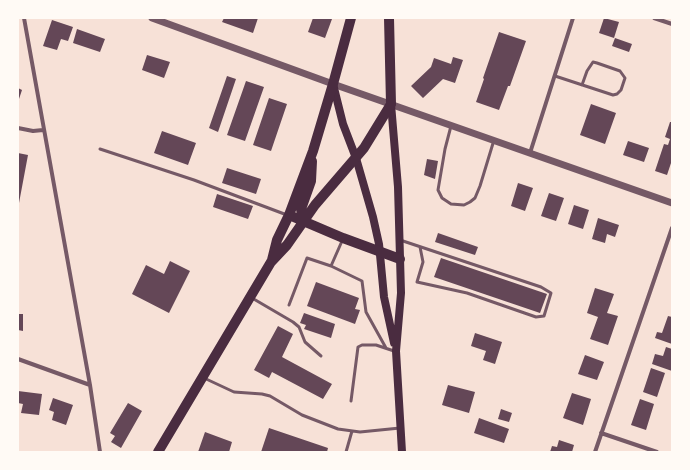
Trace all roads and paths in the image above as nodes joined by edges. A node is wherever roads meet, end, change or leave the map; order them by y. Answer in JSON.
{"nodes":[{"id":1,"x":24,"y":18,"type":"edge"},
{"id":2,"x":152,"y":18,"type":"edge"},
{"id":3,"x":350,"y":18,"type":"edge"},
{"id":4,"x":573,"y":18,"type":"edge"},
{"id":5,"x":654,"y":18,"type":"edge"},
{"id":6,"x":388,"y":19,"type":"edge"},
{"id":7,"x":672,"y":24,"type":"edge"},
{"id":8,"x":555,"y":76,"type":"junction"},
{"id":9,"x":333,"y":84,"type":"junction"},
{"id":10,"x":582,"y":85,"type":"junction"},
{"id":11,"x":391,"y":104,"type":"junction"},
{"id":12,"x":452,"y":126,"type":"junction"},
{"id":13,"x":18,"y":128,"type":"edge"},
{"id":14,"x":44,"y":130,"type":"junction"},
{"id":15,"x":494,"y":140,"type":"junction"},
{"id":16,"x":100,"y":149,"type":"dead end"},
{"id":17,"x":313,"y":151,"type":"junction"},
{"id":18,"x":530,"y":153,"type":"junction"},
{"id":19,"x":356,"y":158,"type":"junction"},
{"id":20,"x":672,"y":203,"type":"edge"},
{"id":21,"x":289,"y":215,"type":"junction"},
{"id":22,"x":303,"y":221,"type":"junction"},
{"id":23,"x":672,"y":228,"type":"edge"},
{"id":24,"x":343,"y":238,"type":"junction"},
{"id":25,"x":399,"y":239,"type":"junction"},
{"id":26,"x":420,"y":246,"type":"junction"},
{"id":27,"x":380,"y":252,"type":"junction"},
{"id":28,"x":400,"y":259,"type":"junction"},
{"id":29,"x":271,"y":262,"type":"junction"},
{"id":30,"x":331,"y":266,"type":"junction"},
{"id":31,"x":250,"y":298,"type":"junction"},
{"id":32,"x":289,"y":305,"type":"dead end"},
{"id":33,"x":386,"y":348,"type":"junction"},
{"id":34,"x":396,"y":351,"type":"junction"},
{"id":35,"x":321,"y":356,"type":"dead end"},
{"id":36,"x":18,"y":359,"type":"edge"},
{"id":37,"x":202,"y":378,"type":"junction"},
{"id":38,"x":90,"y":385,"type":"junction"},
{"id":39,"x":351,"y":401,"type":"dead end"},
{"id":40,"x":400,"y":428,"type":"junction"},
{"id":41,"x":352,"y":431,"type":"junction"},
{"id":42,"x":601,"y":433,"type":"junction"},
{"id":43,"x":100,"y":452,"type":"edge"},
{"id":44,"x":158,"y":452,"type":"edge"},
{"id":45,"x":346,"y":452,"type":"edge"},
{"id":46,"x":402,"y":452,"type":"edge"},
{"id":47,"x":595,"y":452,"type":"edge"},
{"id":48,"x":657,"y":452,"type":"edge"}],
"edges":[{"from":1,"to":14,"type":"street"},
{"from":2,"to":9,"type":"street"},
{"from":3,"to":9,"type":"main road"},
{"from":4,"to":8,"type":"street"},
{"from":5,"to":7,"type":"street"},
{"from":6,"to":11,"type":"main road"},
{"from":8,"to":10,"type":"lane"},
{"from":8,"to":18,"type":"street"},
{"from":9,"to":11,"type":"street"},
{"from":9,"to":17,"type":"main road"},
{"from":9,"to":19,"type":"main road"},
{"from":10,"to":10,"type":"lane"},
{"from":11,"to":12,"type":"street"},
{"from":11,"to":19,"type":"main road"},
{"from":11,"to":25,"type":"main road"},
{"from":12,"to":15,"type":"street"},
{"from":12,"to":15,"type":"lane"},
{"from":13,"to":14,"type":"street"},
{"from":14,"to":38,"type":"street"},
{"from":15,"to":18,"type":"street"},
{"from":16,"to":21,"type":"lane"},
{"from":17,"to":21,"type":"main road"},
{"from":17,"to":22,"type":"main road"},
{"from":18,"to":20,"type":"street"},
{"from":19,"to":22,"type":"main road"},
{"from":19,"to":27,"type":"main road"},
{"from":21,"to":22,"type":"main road"},
{"from":21,"to":29,"type":"main road"},
{"from":22,"to":24,"type":"main road"},
{"from":22,"to":29,"type":"main road"},
{"from":23,"to":42,"type":"street"},
{"from":24,"to":27,"type":"main road"},
{"from":24,"to":30,"type":"lane"},
{"from":25,"to":26,"type":"lane"},
{"from":25,"to":28,"type":"main road"},
{"from":26,"to":26,"type":"lane"},
{"from":27,"to":28,"type":"main road"},
{"from":27,"to":34,"type":"main road"},
{"from":28,"to":34,"type":"main road"},
{"from":29,"to":31,"type":"main road"},
{"from":30,"to":32,"type":"lane"},
{"from":30,"to":33,"type":"lane"},
{"from":31,"to":35,"type":"lane"},
{"from":31,"to":37,"type":"main road"},
{"from":33,"to":34,"type":"lane"},
{"from":33,"to":39,"type":"lane"},
{"from":34,"to":40,"type":"main road"},
{"from":36,"to":38,"type":"street"},
{"from":37,"to":41,"type":"lane"},
{"from":37,"to":44,"type":"main road"},
{"from":38,"to":43,"type":"street"},
{"from":40,"to":41,"type":"lane"},
{"from":40,"to":46,"type":"main road"},
{"from":41,"to":45,"type":"lane"},
{"from":42,"to":47,"type":"street"},
{"from":42,"to":48,"type":"street"}]}
